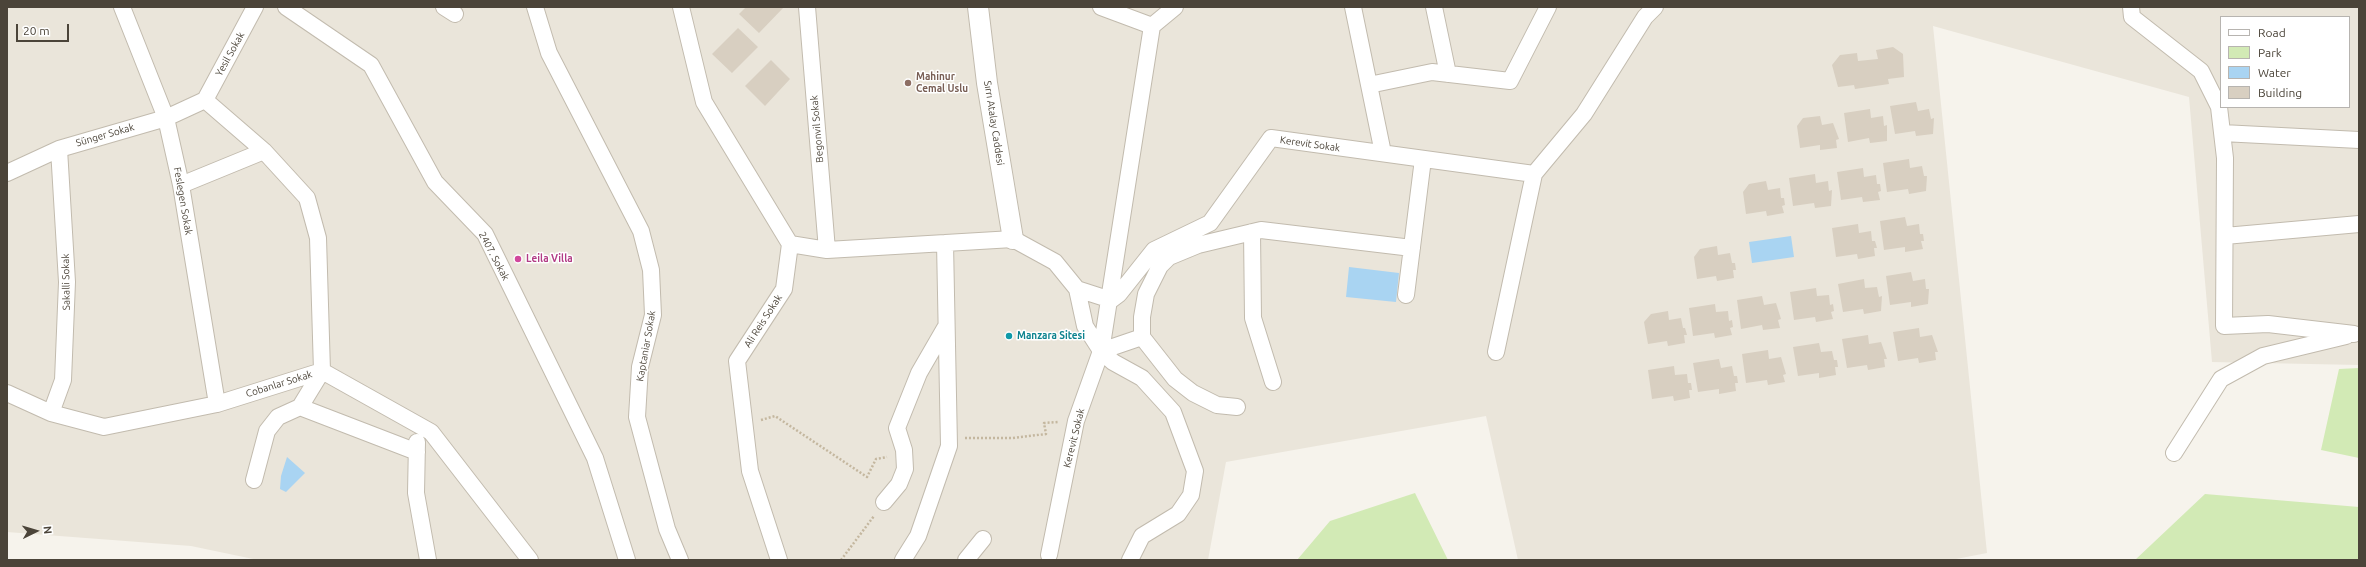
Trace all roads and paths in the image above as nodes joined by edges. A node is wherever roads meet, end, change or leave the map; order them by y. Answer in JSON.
{"nodes":[{"id":1,"x":122,"y":7,"type":"edge"},
{"id":2,"x":255,"y":7,"type":"edge"},
{"id":3,"x":286,"y":7,"type":"edge"},
{"id":4,"x":535,"y":7,"type":"edge"},
{"id":5,"x":681,"y":7,"type":"edge"},
{"id":6,"x":807,"y":7,"type":"edge"},
{"id":7,"x":978,"y":7,"type":"edge"},
{"id":8,"x":1101,"y":7,"type":"edge"},
{"id":9,"x":1175,"y":7,"type":"edge"},
{"id":10,"x":1353,"y":7,"type":"edge"},
{"id":11,"x":1434,"y":7,"type":"edge"},
{"id":12,"x":1548,"y":7,"type":"edge"},
{"id":13,"x":2131,"y":7,"type":"edge"},
{"id":14,"x":1650,"y":10,"type":"edge"},
{"id":15,"x":1152,"y":26,"type":"junction"},
{"id":16,"x":1448,"y":74,"type":"junction"},
{"id":17,"x":1369,"y":85,"type":"junction"},
{"id":18,"x":205,"y":100,"type":"junction"},
{"id":19,"x":166,"y":118,"type":"junction"},
{"id":20,"x":2222,"y":134,"type":"junction"},
{"id":21,"x":2359,"y":140,"type":"edge"},
{"id":22,"x":59,"y":149,"type":"junction"},
{"id":23,"x":264,"y":151,"type":"junction"},
{"id":24,"x":1383,"y":153,"type":"junction"},
{"id":25,"x":1423,"y":159,"type":"junction"},
{"id":26,"x":7,"y":173,"type":"edge"},
{"id":27,"x":1534,"y":174,"type":"junction"},
{"id":28,"x":181,"y":185,"type":"junction"},
{"id":29,"x":2359,"y":224,"type":"edge"},
{"id":30,"x":1252,"y":232,"type":"junction"},
{"id":31,"x":2225,"y":236,"type":"junction"},
{"id":32,"x":1013,"y":239,"type":"junction"},
{"id":33,"x":945,"y":243,"type":"junction"},
{"id":34,"x":790,"y":244,"type":"junction"},
{"id":35,"x":1412,"y":248,"type":"junction"},
{"id":36,"x":826,"y":250,"type":"junction"},
{"id":37,"x":1077,"y":289,"type":"junction"},
{"id":38,"x":1406,"y":295,"type":"dead end"},
{"id":39,"x":1111,"y":300,"type":"junction"},
{"id":40,"x":946,"y":326,"type":"junction"},
{"id":41,"x":2357,"y":333,"type":"edge"},
{"id":42,"x":1142,"y":337,"type":"junction"},
{"id":43,"x":1101,"y":351,"type":"junction"},
{"id":44,"x":1496,"y":352,"type":"dead end"},
{"id":45,"x":322,"y":371,"type":"junction"},
{"id":46,"x":1273,"y":382,"type":"dead end"},
{"id":47,"x":7,"y":393,"type":"edge"},
{"id":48,"x":217,"y":404,"type":"junction"},
{"id":49,"x":300,"y":407,"type":"junction"},
{"id":50,"x":1237,"y":407,"type":"dead end"},
{"id":51,"x":51,"y":414,"type":"junction"},
{"id":52,"x":775,"y":416,"type":"dead end"},
{"id":53,"x":1076,"y":421,"type":"junction"},
{"id":54,"x":417,"y":426,"type":"junction"},
{"id":55,"x":949,"y":438,"type":"junction"},
{"id":56,"x":417,"y":452,"type":"junction"},
{"id":57,"x":2174,"y":453,"type":"dead end"},
{"id":58,"x":876,"y":458,"type":"dead end"},
{"id":59,"x":254,"y":480,"type":"dead end"},
{"id":60,"x":884,"y":502,"type":"joint"},
{"id":61,"x":984,"y":539,"type":"dead end"},
{"id":62,"x":1048,"y":554,"type":"dead end"},
{"id":63,"x":428,"y":560,"type":"edge"},
{"id":64,"x":530,"y":560,"type":"edge"},
{"id":65,"x":627,"y":560,"type":"edge"},
{"id":66,"x":680,"y":560,"type":"edge"},
{"id":67,"x":779,"y":560,"type":"edge"},
{"id":68,"x":841,"y":560,"type":"edge"},
{"id":69,"x":903,"y":560,"type":"edge"},
{"id":70,"x":966,"y":560,"type":"edge"},
{"id":71,"x":1130,"y":560,"type":"edge"}],
"edges":[{"from":1,"to":19,"type":"street","name":"Feslegen Sokak"},
{"from":2,"to":18,"type":"street","name":"Yesil Sokak"},
{"from":3,"to":65,"type":"street","name":"2407. Sokak"},
{"from":4,"to":66,"type":"street","name":"Kaptaniar Sokak"},
{"from":5,"to":34,"type":"street"},
{"from":6,"to":36,"type":"street","name":"Begonvil Sokak"},
{"from":7,"to":32,"type":"street","name":"Sırrı Atalay Caddesi"},
{"from":8,"to":15,"type":"street"},
{"from":9,"to":15,"type":"street"},
{"from":10,"to":17,"type":"street"},
{"from":11,"to":16,"type":"street"},
{"from":12,"to":16,"type":"street"},
{"from":13,"to":20,"type":"street"},
{"from":14,"to":27,"type":"street"},
{"from":15,"to":39,"type":"street","name":"Kerevit Sokak"},
{"from":16,"to":17,"type":"street"},
{"from":17,"to":24,"type":"street"},
{"from":18,"to":19,"type":"street","name":"Sünger Sokak"},
{"from":18,"to":23,"type":"street"},
{"from":19,"to":22,"type":"street","name":"Sünger Sokak"},
{"from":19,"to":28,"type":"street","name":"Feslegen Sokak"},
{"from":20,"to":21,"type":"street"},
{"from":20,"to":31,"type":"street"},
{"from":22,"to":26,"type":"street","name":"Sünger Sokak"},
{"from":22,"to":51,"type":"street","name":"Sakalli Sokak"},
{"from":23,"to":28,"type":"street"},
{"from":23,"to":45,"type":"street"},
{"from":24,"to":25,"type":"street","name":"Kerevit Sokak"},
{"from":24,"to":39,"type":"street","name":"Kerevit Sokak"},
{"from":25,"to":27,"type":"street","name":"Kerevit Sokak"},
{"from":25,"to":35,"type":"street"},
{"from":27,"to":44,"type":"street"},
{"from":28,"to":48,"type":"street","name":"Feslegen Sokak"},
{"from":29,"to":31,"type":"street"},
{"from":30,"to":35,"type":"street"},
{"from":30,"to":42,"type":"street"},
{"from":30,"to":46,"type":"street"},
{"from":31,"to":41,"type":"street"},
{"from":32,"to":33,"type":"street"},
{"from":32,"to":37,"type":"street"},
{"from":33,"to":36,"type":"street"},
{"from":33,"to":40,"type":"street"},
{"from":34,"to":36,"type":"street"},
{"from":34,"to":67,"type":"street","name":"Ali Reis Sokak"},
{"from":35,"to":38,"type":"street"},
{"from":37,"to":39,"type":"street"},
{"from":37,"to":43,"type":"street"},
{"from":39,"to":43,"type":"street","name":"Kerevit Sokak"},
{"from":40,"to":55,"type":"street"},
{"from":40,"to":60,"type":"street"},
{"from":41,"to":57,"type":"street"},
{"from":42,"to":43,"type":"street"},
{"from":42,"to":50,"type":"street"},
{"from":43,"to":53,"type":"street","name":"Kerevit Sokak"},
{"from":43,"to":71,"type":"street"},
{"from":45,"to":48,"type":"street","name":"Cobanlar Sokak"},
{"from":45,"to":49,"type":"street"},
{"from":45,"to":54,"type":"street","name":"Cobanlar Sokak"},
{"from":47,"to":51,"type":"street","name":"Cobanlar Sokak"},
{"from":48,"to":51,"type":"street","name":"Cobanlar Sokak"},
{"from":49,"to":56,"type":"street"},
{"from":49,"to":59,"type":"street"},
{"from":52,"to":58,"type":"path"},
{"from":53,"to":55,"type":"path"},
{"from":53,"to":62,"type":"street","name":"Kerevit Sokak"},
{"from":54,"to":56,"type":"street"},
{"from":54,"to":64,"type":"street","name":"Cobanlar Sokak"},
{"from":55,"to":69,"type":"street"},
{"from":56,"to":63,"type":"street"},
{"from":60,"to":68,"type":"path"},
{"from":61,"to":70,"type":"street"}]}
